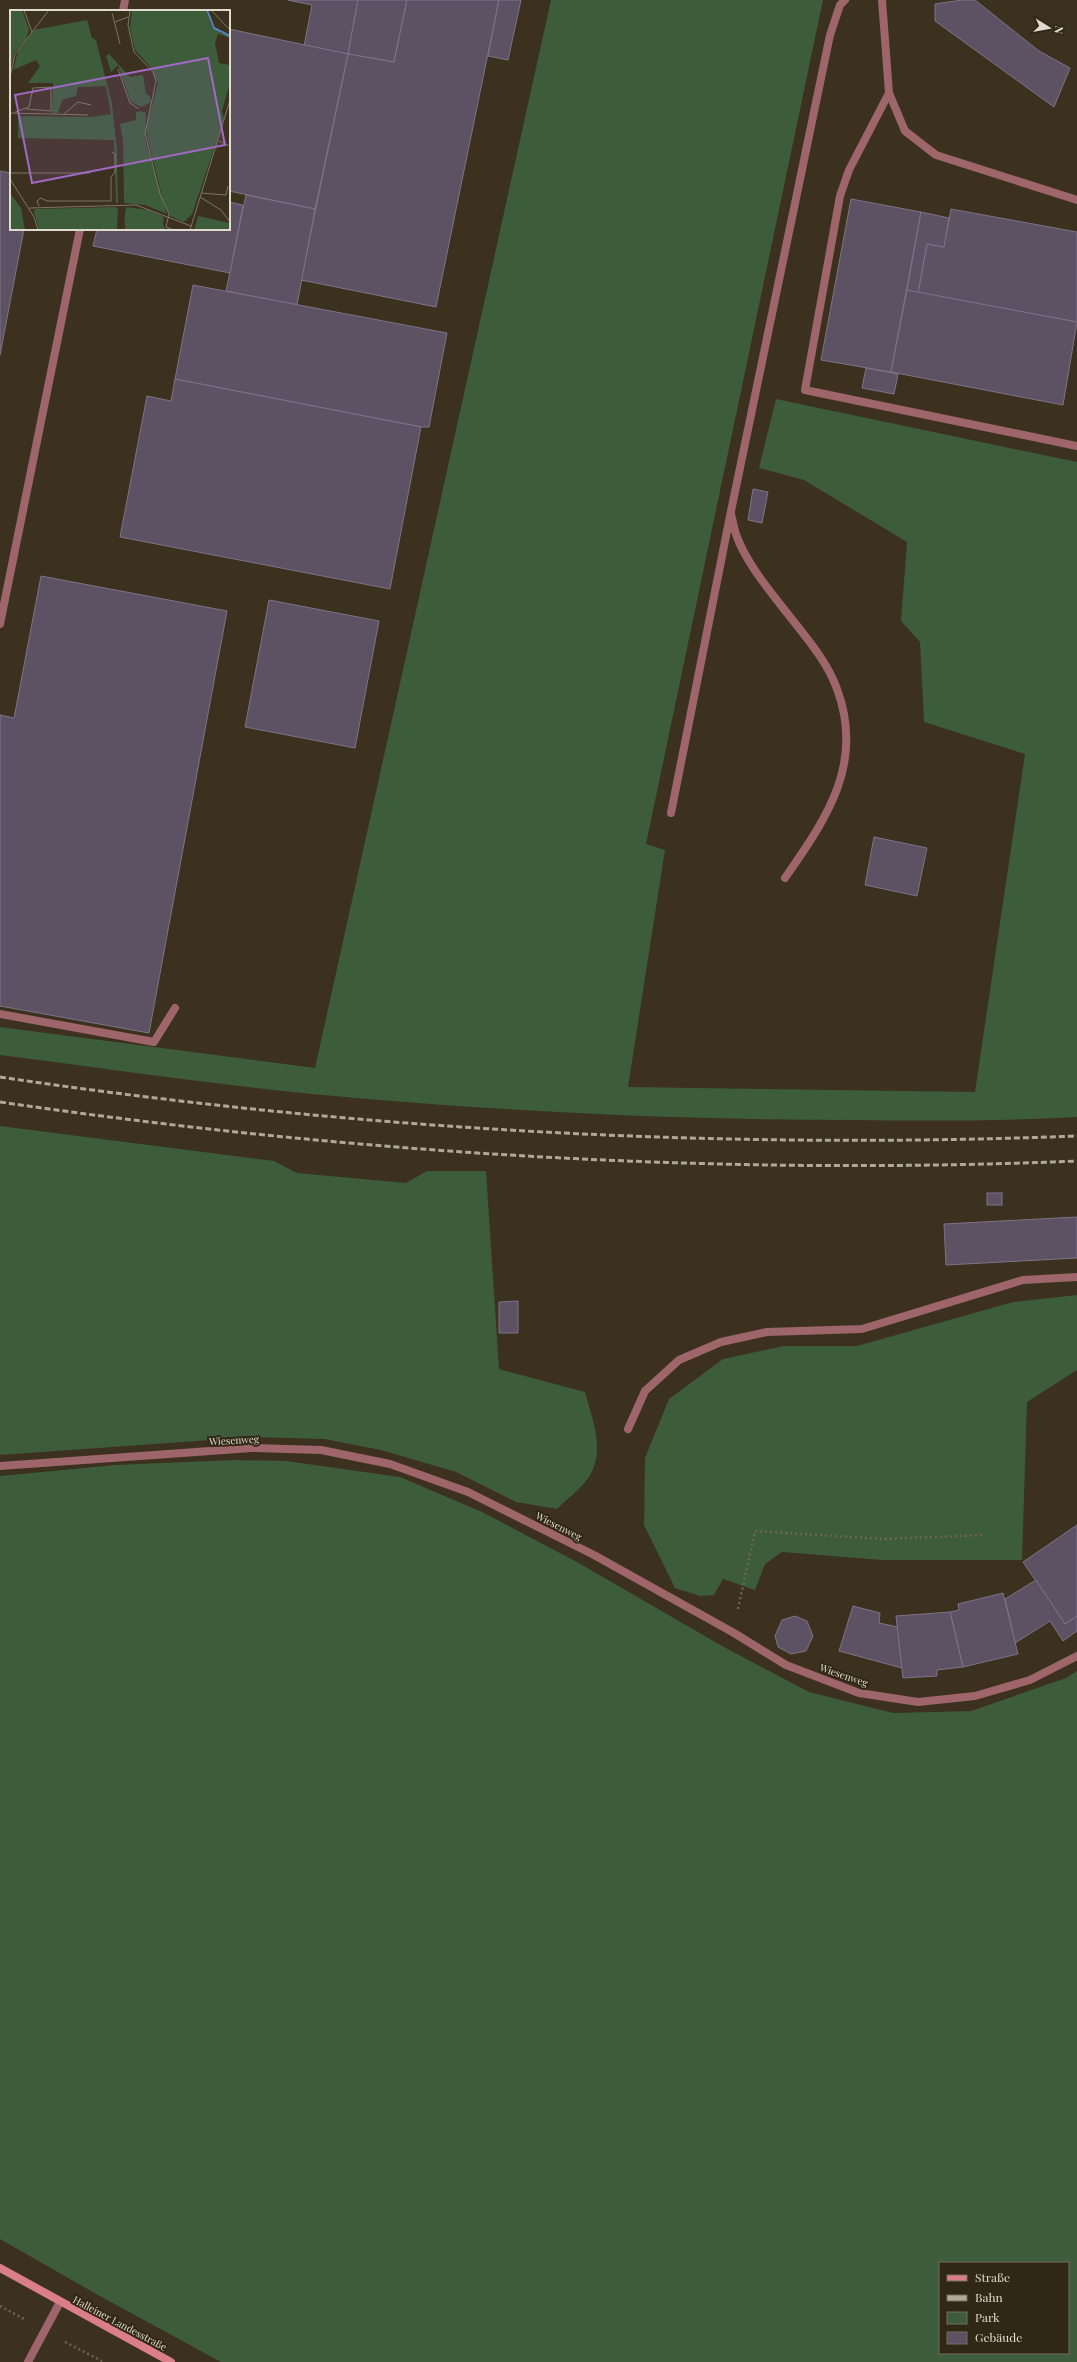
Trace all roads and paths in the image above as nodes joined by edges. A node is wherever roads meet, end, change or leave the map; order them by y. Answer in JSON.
{"nodes":[{"id":1,"x":125,"y":0,"type":"edge"},
{"id":2,"x":845,"y":0,"type":"edge"},
{"id":3,"x":882,"y":0,"type":"edge"},
{"id":4,"x":123,"y":10,"type":"edge"},
{"id":5,"x":889,"y":94,"type":"junction"},
{"id":6,"x":1077,"y":200,"type":"edge"},
{"id":7,"x":80,"y":230,"type":"edge"},
{"id":8,"x":1077,"y":446,"type":"edge"},
{"id":9,"x":731,"y":511,"type":"junction"},
{"id":10,"x":0,"y":624,"type":"edge"},
{"id":11,"x":671,"y":813,"type":"dead end"},
{"id":12,"x":785,"y":878,"type":"dead end"},
{"id":13,"x":175,"y":1008,"type":"dead end"},
{"id":14,"x":0,"y":1014,"type":"edge"},
{"id":15,"x":1077,"y":1277,"type":"edge"},
{"id":16,"x":628,"y":1429,"type":"dead end"},
{"id":17,"x":0,"y":1466,"type":"edge"},
{"id":18,"x":984,"y":1535,"type":"dead end"},
{"id":19,"x":734,"y":1633,"type":"junction"},
{"id":20,"x":1077,"y":1656,"type":"edge"},
{"id":21,"x":0,"y":2268,"type":"edge"},
{"id":22,"x":60,"y":2302,"type":"junction"},
{"id":23,"x":28,"y":2362,"type":"edge"},
{"id":24,"x":171,"y":2362,"type":"edge"}],
"edges":[{"from":1,"to":4,"type":"street"},
{"from":2,"to":9,"type":"street"},
{"from":3,"to":5,"type":"street"},
{"from":5,"to":6,"type":"street"},
{"from":5,"to":8,"type":"street"},
{"from":7,"to":10,"type":"street"},
{"from":9,"to":11,"type":"street"},
{"from":9,"to":12,"type":"street"},
{"from":13,"to":14,"type":"street"},
{"from":15,"to":16,"type":"street"},
{"from":17,"to":19,"type":"street","name":"Wiesenweg"},
{"from":18,"to":19,"type":"path"},
{"from":19,"to":20,"type":"street","name":"Wiesenweg"},
{"from":21,"to":22,"type":"main road","name":"Halleiner Landesstraße"},
{"from":22,"to":23,"type":"street","name":"Halleiner Landesstraße"},
{"from":22,"to":24,"type":"main road","name":"Halleiner Landesstraße"}]}
